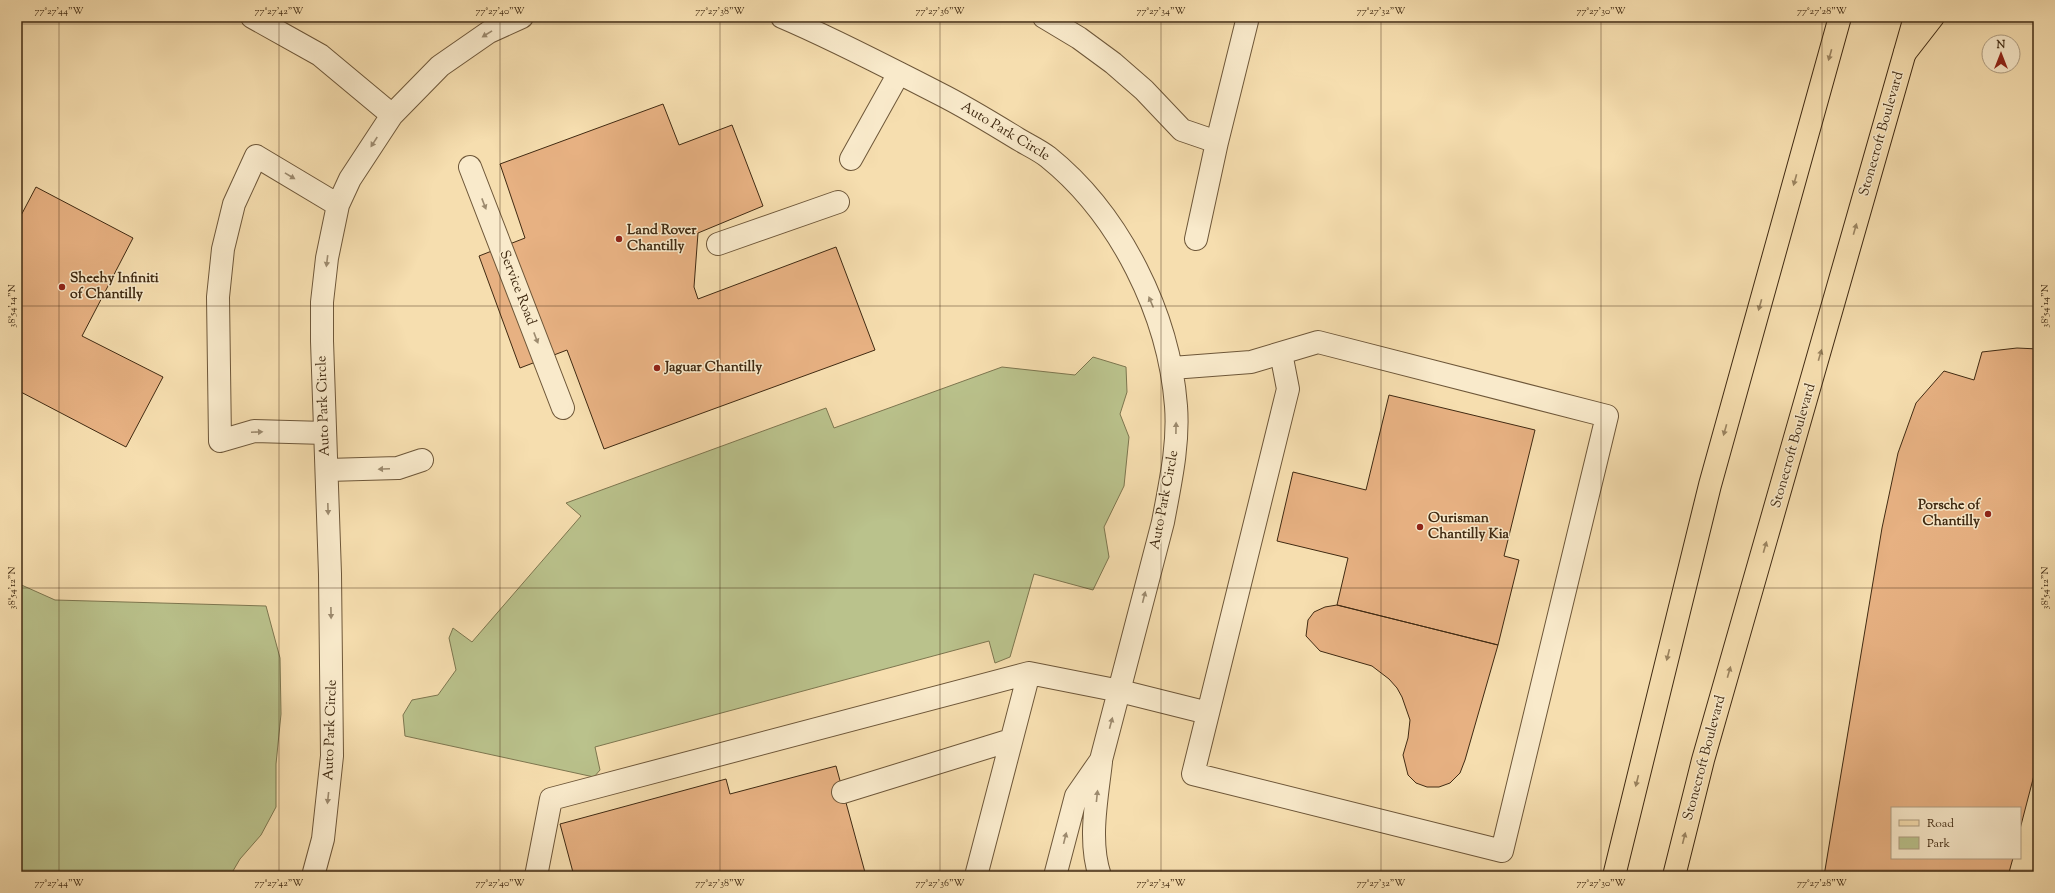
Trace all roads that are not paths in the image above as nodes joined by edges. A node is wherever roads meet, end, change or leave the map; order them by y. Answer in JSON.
{"nodes":[{"id":1,"x":252,"y":17,"type":"edge"},
{"id":2,"x":522,"y":17,"type":"edge"},
{"id":3,"x":782,"y":17,"type":"edge"},
{"id":4,"x":1044,"y":17,"type":"edge"},
{"id":5,"x":1248,"y":17,"type":"edge"},
{"id":6,"x":1840,"y":17,"type":"edge"},
{"id":7,"x":1916,"y":17,"type":"edge"},
{"id":8,"x":1933,"y":17,"type":"edge"},
{"id":9,"x":1905,"y":53,"type":"junction"},
{"id":10,"x":899,"y":74,"type":"junction"},
{"id":11,"x":392,"y":115,"type":"junction"},
{"id":12,"x":1217,"y":142,"type":"junction"},
{"id":13,"x":851,"y":159,"type":"dead end"},
{"id":14,"x":470,"y":167,"type":"dead end"},
{"id":15,"x":838,"y":202,"type":"dead end"},
{"id":16,"x":338,"y":206,"type":"junction"},
{"id":17,"x":1196,"y":240,"type":"dead end"},
{"id":18,"x":718,"y":244,"type":"dead end"},
{"id":19,"x":1281,"y":353,"type":"junction"},
{"id":20,"x":1172,"y":368,"type":"junction"},
{"id":21,"x":564,"y":408,"type":"dead end"},
{"id":22,"x":325,"y":433,"type":"junction"},
{"id":23,"x":422,"y":460,"type":"dead end"},
{"id":24,"x":327,"y":470,"type":"junction"},
{"id":25,"x":1029,"y":673,"type":"junction"},
{"id":26,"x":1120,"y":691,"type":"junction"},
{"id":27,"x":1208,"y":713,"type":"junction"},
{"id":28,"x":1011,"y":740,"type":"junction"},
{"id":29,"x":1101,"y":760,"type":"junction"},
{"id":30,"x":843,"y":792,"type":"dead end"},
{"id":31,"x":313,"y":876,"type":"edge"},
{"id":32,"x":536,"y":876,"type":"edge"},
{"id":33,"x":976,"y":876,"type":"edge"},
{"id":34,"x":1055,"y":876,"type":"edge"},
{"id":35,"x":1100,"y":876,"type":"edge"},
{"id":36,"x":1614,"y":876,"type":"edge"},
{"id":37,"x":1674,"y":876,"type":"edge"}],
"edges":[{"from":1,"to":11,"type":"street"},
{"from":2,"to":11,"type":"street","name":"Auto Park Circle","one_way":true},
{"from":3,"to":10,"type":"street","name":"Auto Park Circle"},
{"from":4,"to":12,"type":"street"},
{"from":5,"to":12,"type":"street"},
{"from":6,"to":36,"type":"main road","one_way":true},
{"from":7,"to":9,"type":"main road","name":"Stonecroft Boulevard"},
{"from":8,"to":9,"type":"main road"},
{"from":37,"to":9,"type":"main road","name":"Stonecroft Boulevard","one_way":true},
{"from":10,"to":13,"type":"street"},
{"from":20,"to":10,"type":"street","name":"Auto Park Circle","one_way":true},
{"from":11,"to":16,"type":"street","name":"Auto Park Circle","one_way":true},
{"from":12,"to":17,"type":"street"},
{"from":14,"to":21,"type":"street","name":"Service Road","one_way":true},
{"from":15,"to":18,"type":"street"},
{"from":16,"to":22,"type":"street","name":"Auto Park Circle","one_way":true},
{"from":16,"to":22,"type":"street"},
{"from":19,"to":20,"type":"street"},
{"from":19,"to":27,"type":"street"},
{"from":19,"to":27,"type":"street"},
{"from":26,"to":20,"type":"street","name":"Auto Park Circle","one_way":true},
{"from":22,"to":24,"type":"street","name":"Auto Park Circle"},
{"from":23,"to":24,"type":"street","one_way":true},
{"from":24,"to":31,"type":"street","name":"Auto Park Circle","one_way":true},
{"from":25,"to":26,"type":"street"},
{"from":25,"to":28,"type":"street"},
{"from":25,"to":32,"type":"street"},
{"from":26,"to":27,"type":"street"},
{"from":29,"to":26,"type":"street","name":"Auto Park Circle","one_way":true},
{"from":28,"to":30,"type":"street"},
{"from":28,"to":33,"type":"street"},
{"from":34,"to":29,"type":"street","name":"Auto Park Circle","one_way":true},
{"from":35,"to":29,"type":"street","one_way":true}]}
